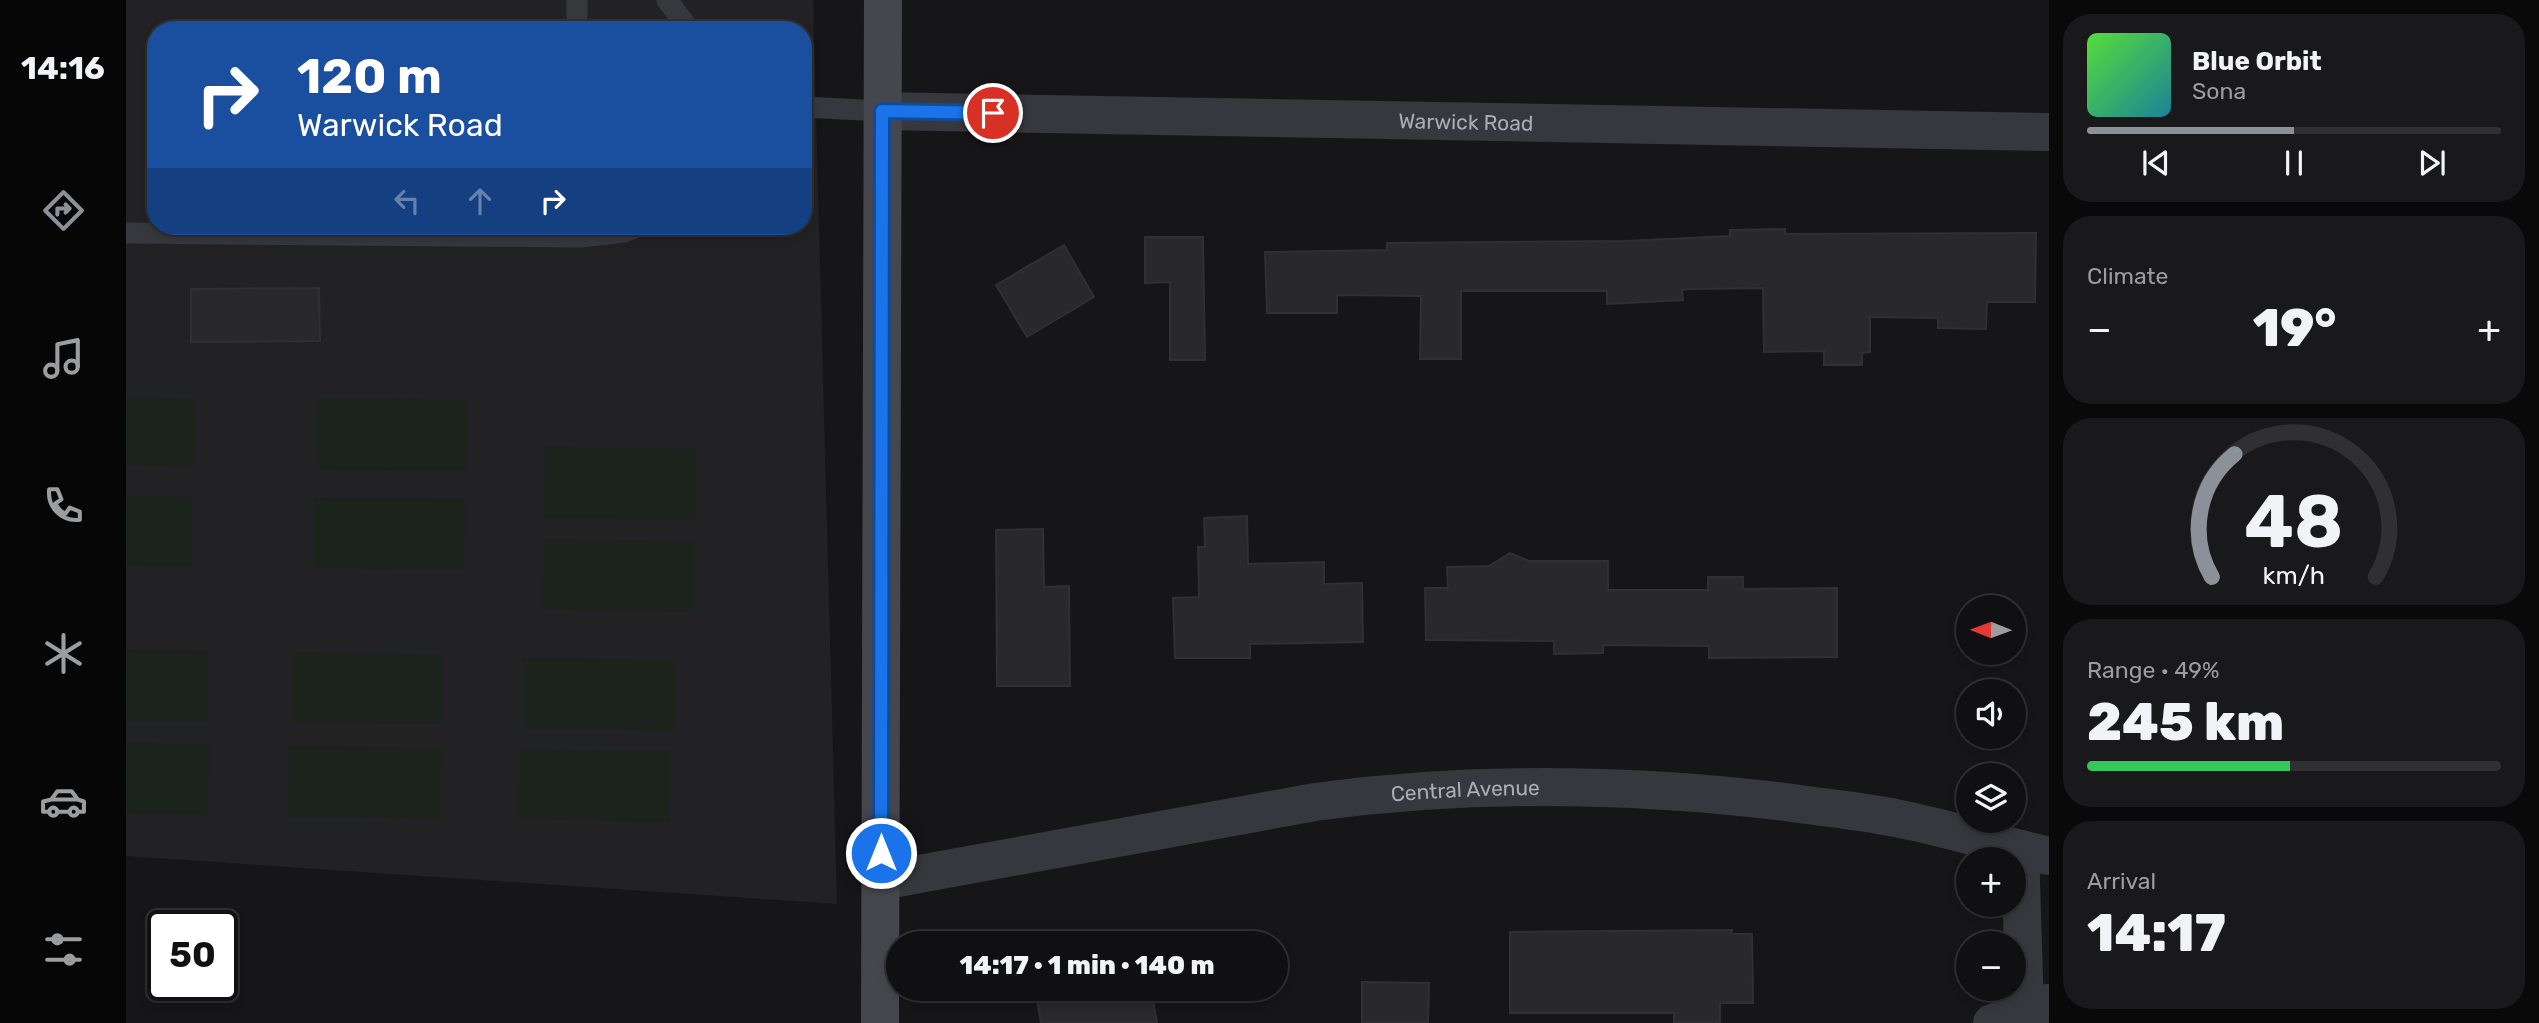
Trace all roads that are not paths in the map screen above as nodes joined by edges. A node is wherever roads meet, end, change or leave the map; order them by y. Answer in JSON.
{"nodes":[{"id":1,"x":578,"y":0,"type":"edge"},
{"id":2,"x":667,"y":0,"type":"edge"},
{"id":3,"x":883,"y":0,"type":"edge"},
{"id":4,"x":577,"y":21,"type":"edge"},
{"id":5,"x":683,"y":21,"type":"edge"},
{"id":6,"x":812,"y":107,"type":"edge"},
{"id":7,"x":882,"y":111,"type":"junction"},
{"id":8,"x":2049,"y":132,"type":"edge"},
{"id":9,"x":126,"y":233,"type":"edge"},
{"id":10,"x":147,"y":233,"type":"edge"},
{"id":11,"x":2034,"y":853,"type":"edge"},
{"id":12,"x":881,"y":881,"type":"junction"},
{"id":13,"x":2022,"y":1012,"type":"edge"},
{"id":14,"x":880,"y":1023,"type":"edge"}],
"edges":[{"from":1,"to":4,"type":"lane"},
{"from":2,"to":5,"type":"lane"},
{"from":3,"to":7,"type":"main road"},
{"from":6,"to":7,"type":"lane"},
{"from":7,"to":8,"type":"street","name":"Warwick Road"},
{"from":7,"to":12,"type":"main road"},
{"from":9,"to":10,"type":"lane"},
{"from":11,"to":12,"type":"street","name":"Central Avenue"},
{"from":11,"to":13,"type":"street"},
{"from":12,"to":14,"type":"main road"}]}
